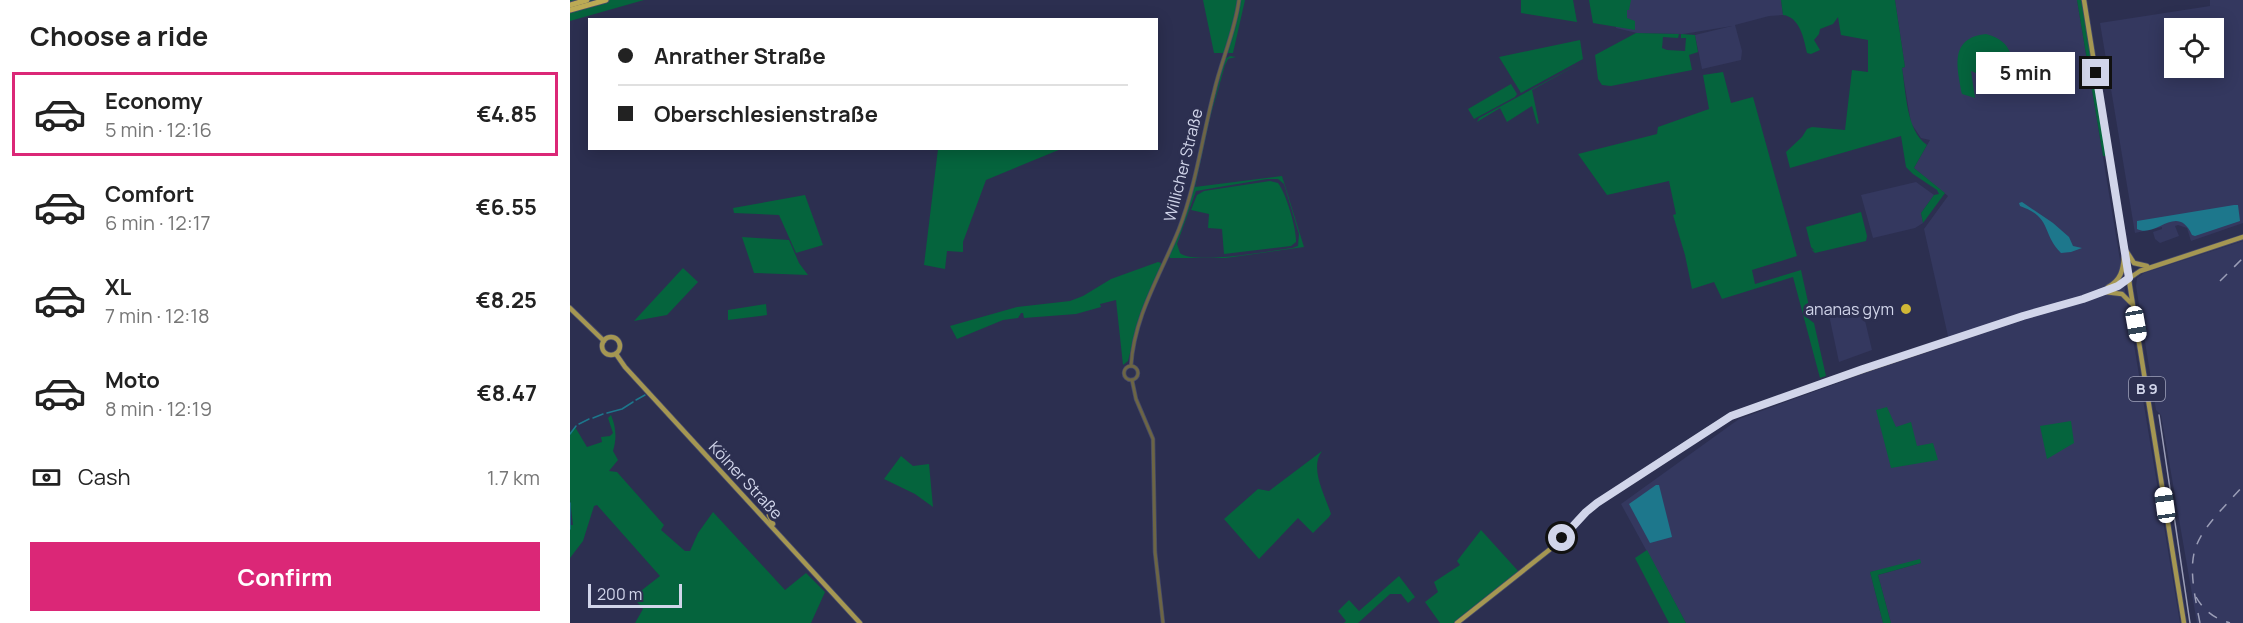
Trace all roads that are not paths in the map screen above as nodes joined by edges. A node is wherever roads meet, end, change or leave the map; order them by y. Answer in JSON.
{"nodes":[{"id":1,"x":587,"y":0,"type":"edge"},
{"id":2,"x":606,"y":0,"type":"edge"},
{"id":3,"x":1239,"y":0,"type":"edge"},
{"id":4,"x":2084,"y":0,"type":"edge"},
{"id":5,"x":570,"y":5,"type":"edge"},
{"id":6,"x":570,"y":10,"type":"edge"},
{"id":7,"x":2243,"y":237,"type":"edge"},
{"id":8,"x":2125,"y":248,"type":"junction"},
{"id":9,"x":2153,"y":266,"type":"junction"},
{"id":10,"x":2129,"y":278,"type":"junction"},
{"id":11,"x":2102,"y":292,"type":"junction"},
{"id":12,"x":2133,"y":306,"type":"junction"},
{"id":13,"x":570,"y":308,"type":"edge"},
{"id":14,"x":604,"y":340,"type":"junction"},
{"id":15,"x":616,"y":354,"type":"junction"},
{"id":16,"x":1131,"y":366,"type":"junction"},
{"id":17,"x":1132,"y":380,"type":"junction"},
{"id":18,"x":768,"y":502,"type":"dead end"},
{"id":19,"x":775,"y":529,"type":"junction"},
{"id":20,"x":860,"y":623,"type":"edge"},
{"id":21,"x":1163,"y":623,"type":"edge"},
{"id":22,"x":1457,"y":623,"type":"edge"},
{"id":23,"x":2184,"y":623,"type":"edge"}],
"edges":[{"from":1,"to":5,"type":"highway"},
{"from":2,"to":6,"type":"highway"},
{"from":3,"to":16,"type":"street","name":"Willicher Straße"},
{"from":4,"to":8,"type":"main road","number":"B 9"},
{"from":7,"to":9,"type":"main road"},
{"from":8,"to":9,"type":"main road"},
{"from":8,"to":10,"type":"main road","number":"B 9"},
{"from":8,"to":11,"type":"main road","number":"B 9"},
{"from":9,"to":10,"type":"main road"},
{"from":10,"to":11,"type":"main road"},
{"from":10,"to":12,"type":"main road","number":"B 9"},
{"from":11,"to":12,"type":"main road"},
{"from":11,"to":22,"type":"main road"},
{"from":12,"to":23,"type":"main road","number":"B 9"},
{"from":13,"to":14,"type":"main road"},
{"from":14,"to":15,"type":"main road"},
{"from":14,"to":15,"type":"main road"},
{"from":15,"to":19,"type":"main road","name":"Kölner Straße"},
{"from":16,"to":17,"type":"street"},
{"from":16,"to":17,"type":"street"},
{"from":17,"to":21,"type":"street"},
{"from":18,"to":19,"type":"main road"},
{"from":19,"to":20,"type":"main road","name":"Kölner Straße"}]}
